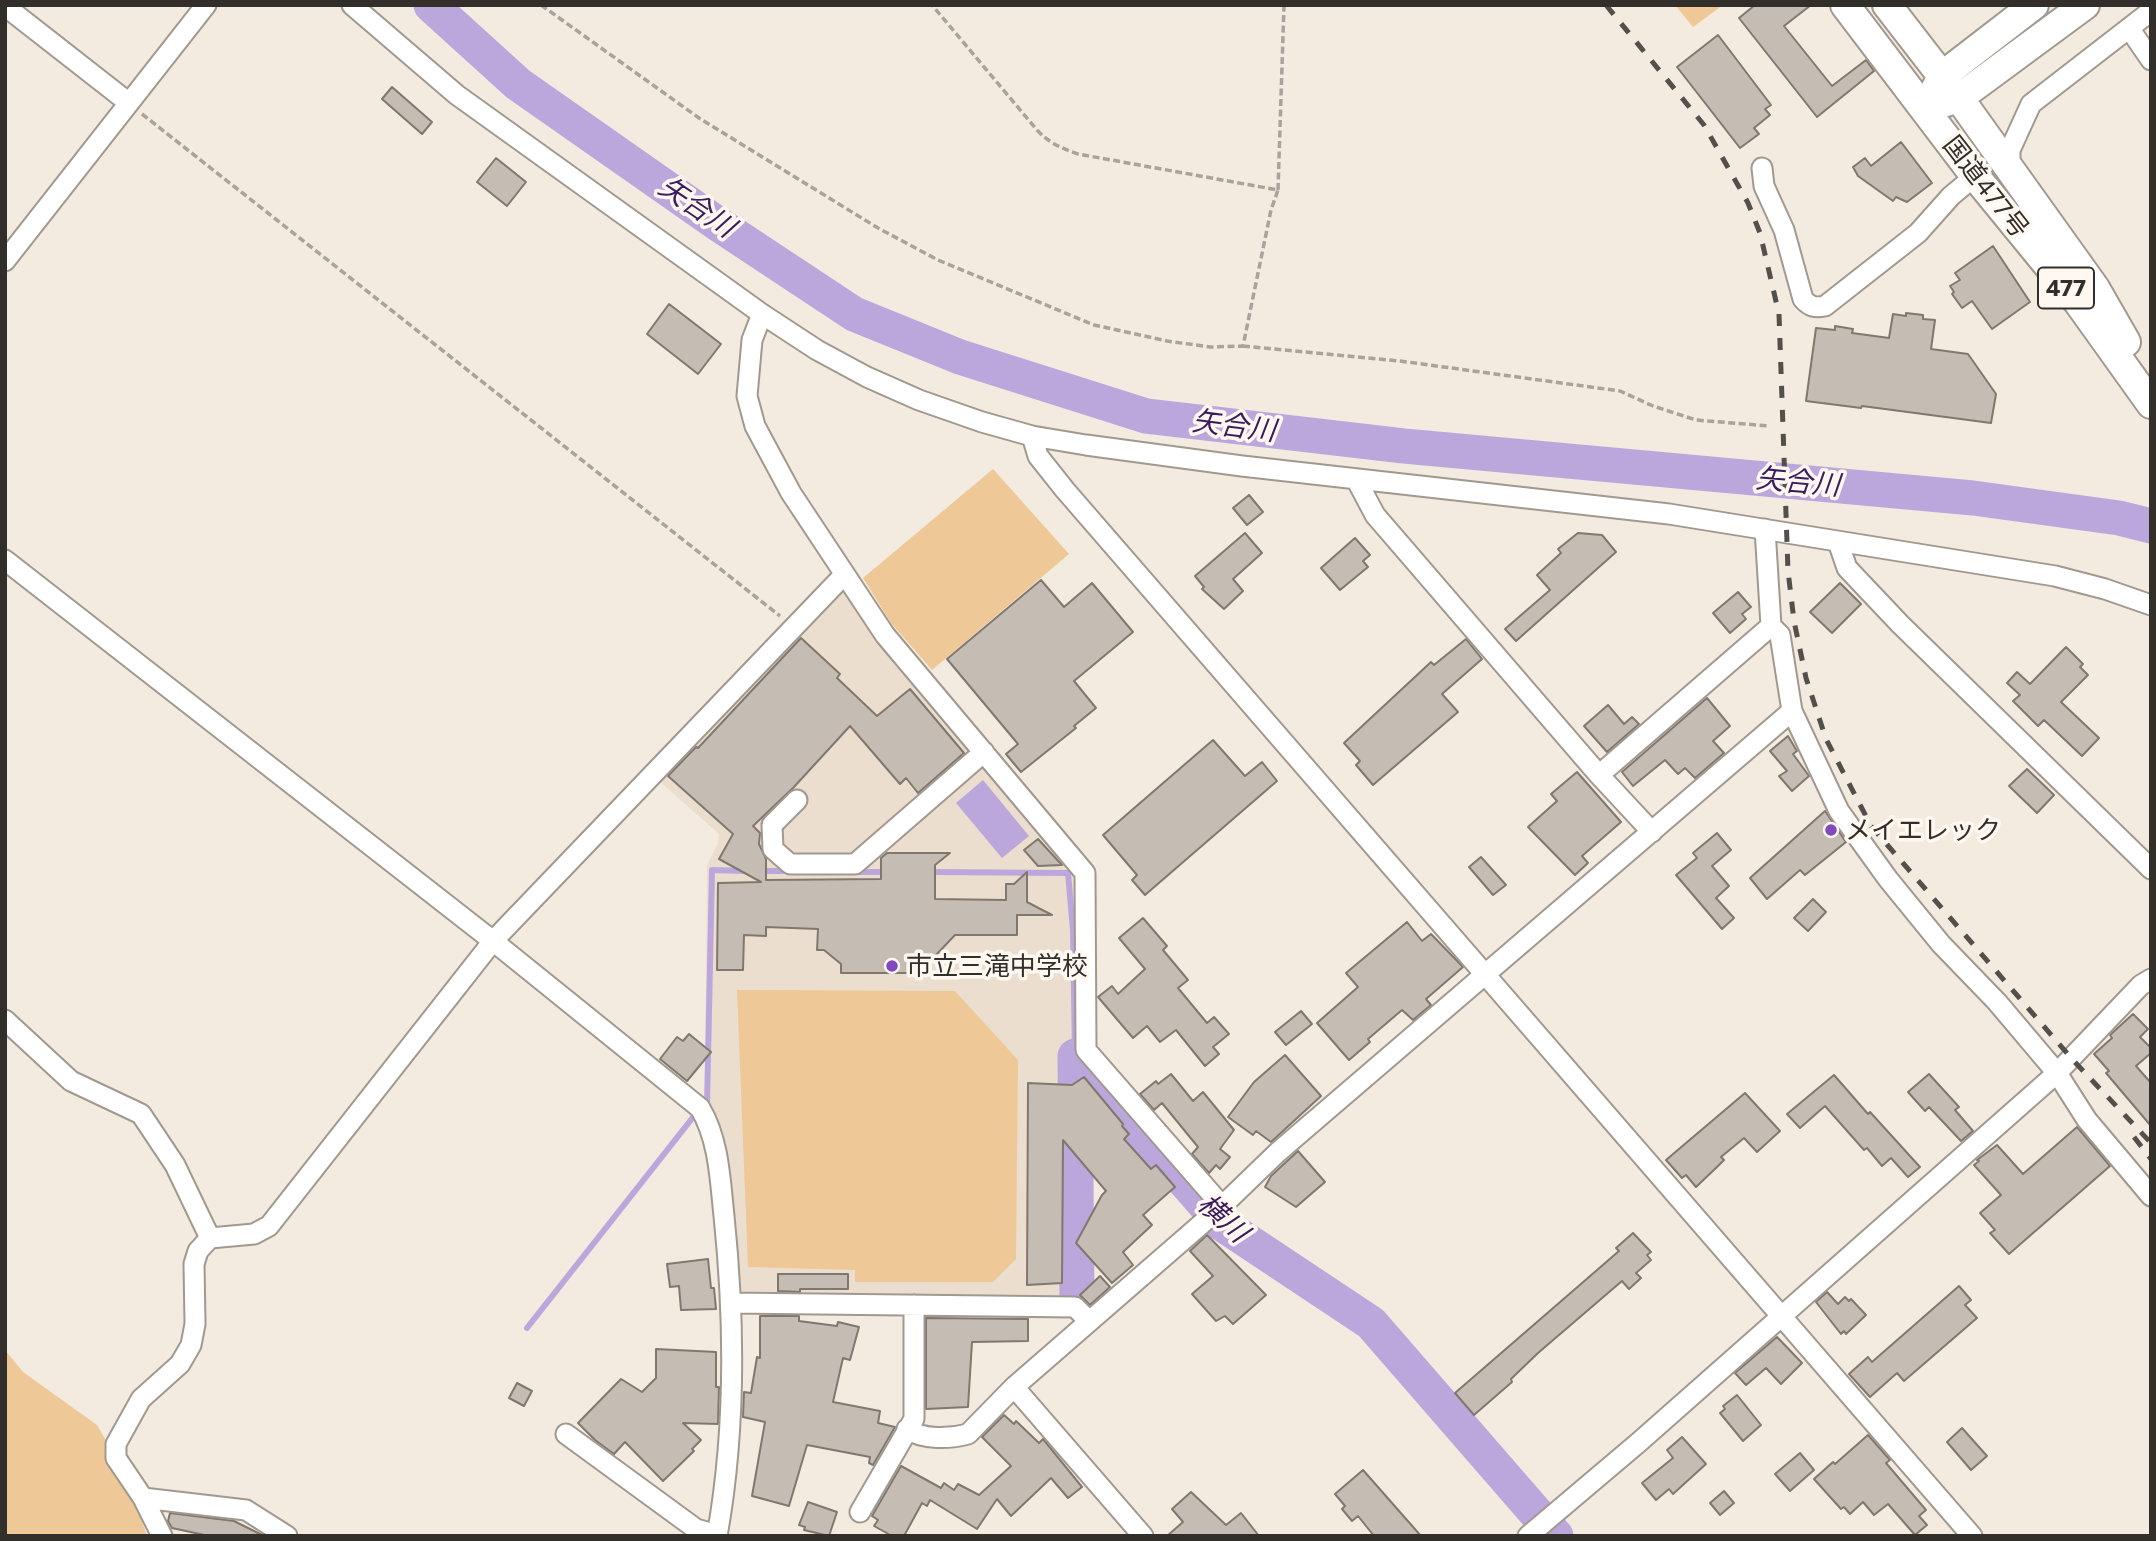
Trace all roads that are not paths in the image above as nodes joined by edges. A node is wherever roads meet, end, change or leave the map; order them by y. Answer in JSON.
{"nodes":[{"id":1,"x":206,"y":5,"type":"edge"},
{"id":2,"x":352,"y":5,"type":"edge"},
{"id":3,"x":1845,"y":5,"type":"edge"},
{"id":4,"x":1888,"y":5,"type":"edge"},
{"id":5,"x":2034,"y":5,"type":"edge"},
{"id":6,"x":2084,"y":5,"type":"edge"},
{"id":7,"x":5,"y":6,"type":"edge"},
{"id":8,"x":2151,"y":11,"type":"edge"},
{"id":9,"x":2129,"y":28,"type":"junction"},
{"id":10,"x":2151,"y":60,"type":"edge"},
{"id":11,"x":1942,"y":76,"type":"junction"},
{"id":12,"x":1959,"y":98,"type":"junction"},
{"id":13,"x":129,"y":103,"type":"junction"},
{"id":14,"x":1926,"y":108,"type":"junction"},
{"id":15,"x":1762,"y":169,"type":"dead end"},
{"id":16,"x":2010,"y":172,"type":"junction"},
{"id":17,"x":1975,"y":176,"type":"junction"},
{"id":18,"x":5,"y":261,"type":"edge"},
{"id":19,"x":762,"y":314,"type":"junction"},
{"id":20,"x":2151,"y":386,"type":"edge"},
{"id":21,"x":2151,"y":404,"type":"edge"},
{"id":22,"x":1032,"y":436,"type":"junction"},
{"id":23,"x":1356,"y":479,"type":"junction"},
{"id":24,"x":1765,"y":529,"type":"junction"},
{"id":25,"x":1838,"y":541,"type":"junction"},
{"id":26,"x":5,"y":560,"type":"edge"},
{"id":27,"x":844,"y":575,"type":"junction"},
{"id":28,"x":2151,"y":605,"type":"edge"},
{"id":29,"x":1771,"y":626,"type":"junction"},
{"id":30,"x":1792,"y":711,"type":"junction"},
{"id":31,"x":984,"y":752,"type":"junction"},
{"id":32,"x":1599,"y":775,"type":"junction"},
{"id":33,"x":797,"y":800,"type":"dead end"},
{"id":34,"x":1652,"y":832,"type":"junction"},
{"id":35,"x":2151,"y":869,"type":"edge"},
{"id":36,"x":493,"y":941,"type":"junction"},
{"id":37,"x":1487,"y":974,"type":"junction"},
{"id":38,"x":2151,"y":979,"type":"edge"},
{"id":39,"x":5,"y":1020,"type":"edge"},
{"id":40,"x":2057,"y":1073,"type":"junction"},
{"id":41,"x":2151,"y":1196,"type":"edge"},
{"id":42,"x":1217,"y":1210,"type":"junction"},
{"id":43,"x":210,"y":1238,"type":"junction"},
{"id":44,"x":732,"y":1303,"type":"junction"},
{"id":45,"x":914,"y":1305,"type":"junction"},
{"id":46,"x":1783,"y":1317,"type":"junction"},
{"id":47,"x":1088,"y":1320,"type":"junction"},
{"id":48,"x":1014,"y":1387,"type":"junction"},
{"id":49,"x":907,"y":1429,"type":"junction"},
{"id":50,"x":566,"y":1434,"type":"dead end"},
{"id":51,"x":143,"y":1498,"type":"junction"},
{"id":52,"x":860,"y":1512,"type":"dead end"},
{"id":53,"x":1539,"y":1527,"type":"edge"},
{"id":54,"x":162,"y":1536,"type":"edge"},
{"id":55,"x":287,"y":1536,"type":"edge"},
{"id":56,"x":717,"y":1536,"type":"edge"},
{"id":57,"x":1143,"y":1536,"type":"edge"},
{"id":58,"x":1972,"y":1536,"type":"edge"}],
"edges":[{"from":1,"to":13,"type":"street"},
{"from":2,"to":19,"type":"street"},
{"from":3,"to":14,"type":"highway","name":"国道477号","number":"477"},
{"from":4,"to":11,"type":"highway","name":"国道477号","number":"477"},
{"from":5,"to":11,"type":"highway"},
{"from":6,"to":12,"type":"highway"},
{"from":7,"to":13,"type":"street"},
{"from":8,"to":9,"type":"street"},
{"from":9,"to":10,"type":"street"},
{"from":9,"to":16,"type":"street"},
{"from":11,"to":12,"type":"highway","name":"国道477号","number":"477"},
{"from":11,"to":14,"type":"highway"},
{"from":12,"to":14,"type":"highway"},
{"from":12,"to":16,"type":"highway","name":"国道477号","number":"477"},
{"from":13,"to":18,"type":"street"},
{"from":14,"to":17,"type":"highway","name":"国道477号","number":"477"},
{"from":15,"to":17,"type":"street"},
{"from":16,"to":20,"type":"highway","name":"国道477号","number":"477"},
{"from":17,"to":21,"type":"highway","name":"国道477号","number":"477"},
{"from":19,"to":22,"type":"street"},
{"from":19,"to":27,"type":"street"},
{"from":22,"to":23,"type":"street"},
{"from":22,"to":37,"type":"street"},
{"from":23,"to":24,"type":"street"},
{"from":23,"to":32,"type":"street"},
{"from":24,"to":25,"type":"street"},
{"from":24,"to":29,"type":"street"},
{"from":25,"to":28,"type":"street"},
{"from":25,"to":35,"type":"street"},
{"from":26,"to":36,"type":"street"},
{"from":27,"to":31,"type":"street"},
{"from":27,"to":36,"type":"street"},
{"from":29,"to":30,"type":"street"},
{"from":29,"to":32,"type":"street"},
{"from":30,"to":34,"type":"street"},
{"from":30,"to":40,"type":"street"},
{"from":31,"to":33,"type":"street"},
{"from":31,"to":42,"type":"street"},
{"from":32,"to":34,"type":"street"},
{"from":34,"to":37,"type":"street"},
{"from":36,"to":43,"type":"street"},
{"from":36,"to":44,"type":"street"},
{"from":37,"to":42,"type":"street"},
{"from":37,"to":46,"type":"street"},
{"from":38,"to":40,"type":"street"},
{"from":39,"to":43,"type":"street"},
{"from":40,"to":41,"type":"street"},
{"from":40,"to":46,"type":"street"},
{"from":42,"to":47,"type":"street"},
{"from":43,"to":51,"type":"street"},
{"from":44,"to":45,"type":"street"},
{"from":44,"to":56,"type":"street"},
{"from":45,"to":47,"type":"street"},
{"from":45,"to":49,"type":"street"},
{"from":46,"to":53,"type":"street"},
{"from":46,"to":58,"type":"street"},
{"from":47,"to":48,"type":"street"},
{"from":48,"to":49,"type":"street"},
{"from":48,"to":57,"type":"street"},
{"from":49,"to":52,"type":"street"},
{"from":50,"to":56,"type":"street"},
{"from":51,"to":54,"type":"street"},
{"from":51,"to":55,"type":"street"}]}
